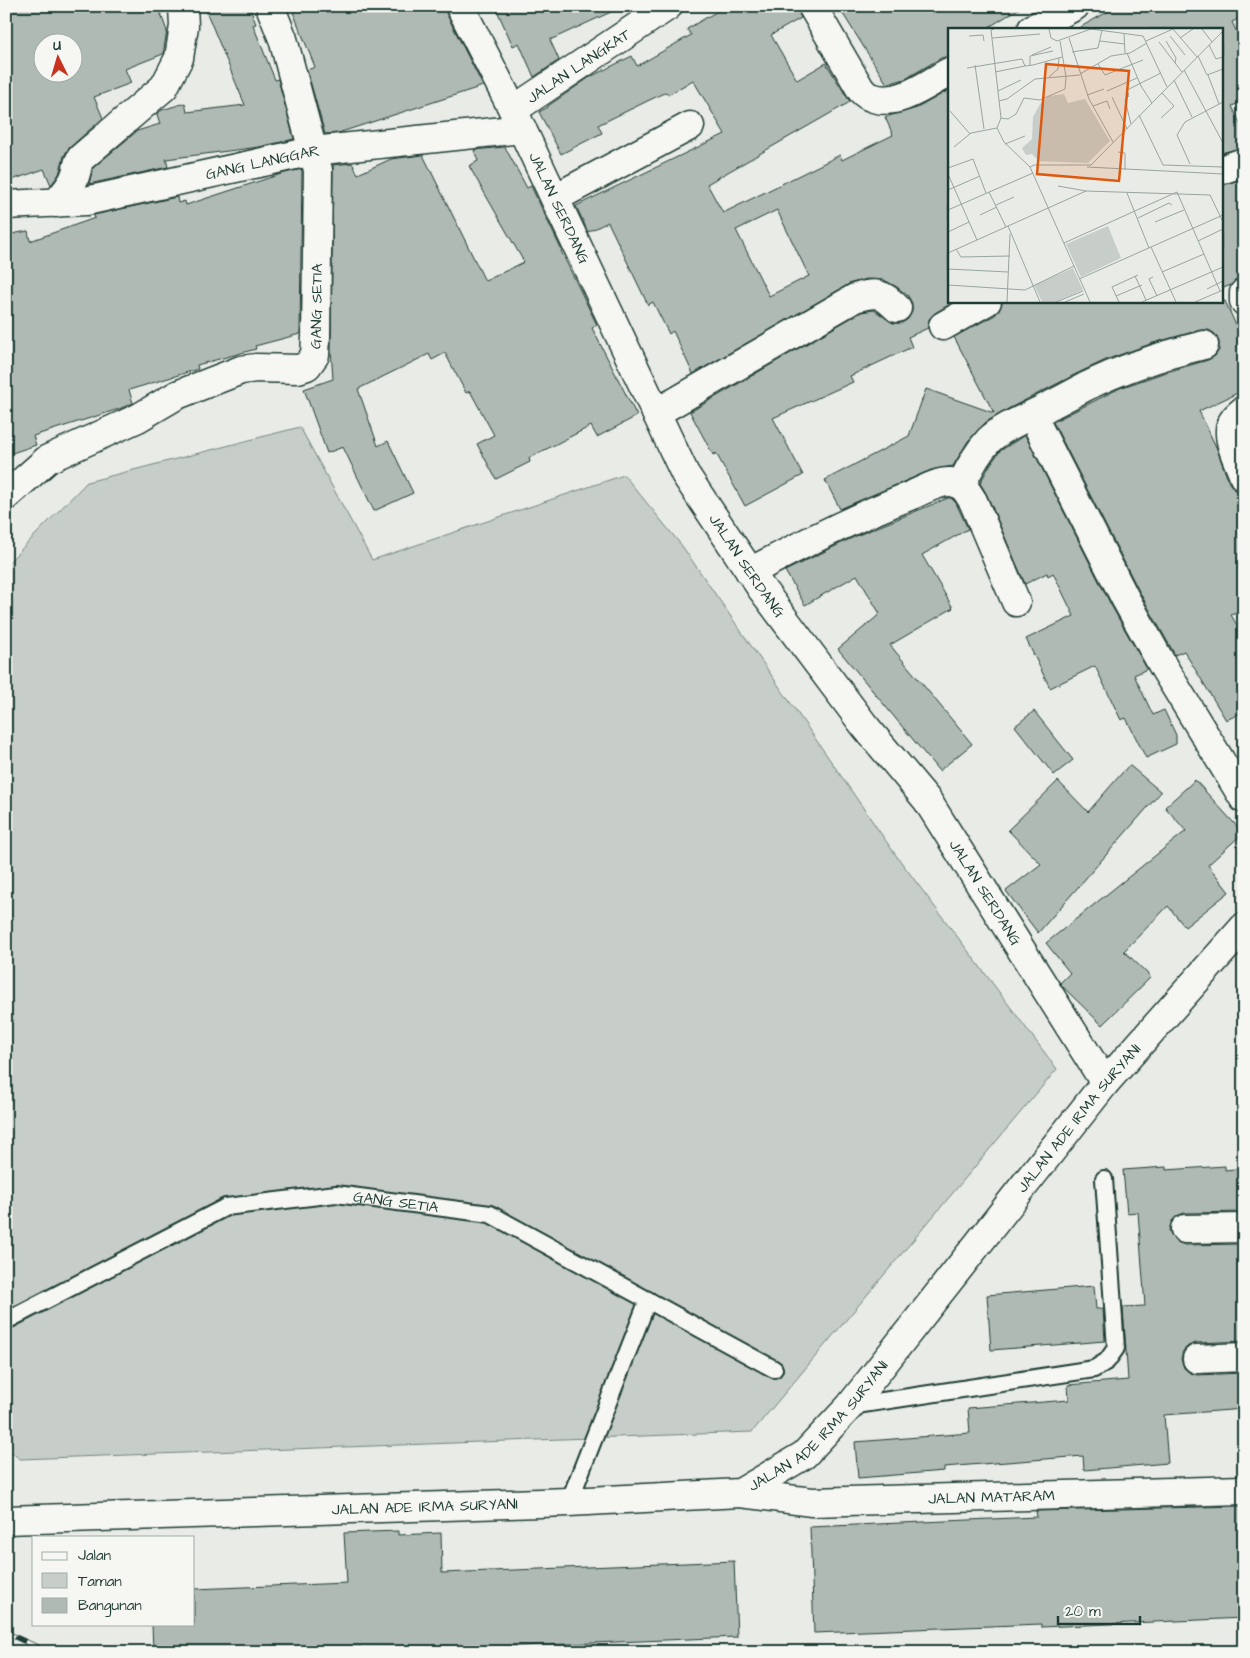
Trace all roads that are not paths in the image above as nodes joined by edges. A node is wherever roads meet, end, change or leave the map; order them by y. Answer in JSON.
{"nodes":[{"id":1,"x":184,"y":6,"type":"edge"},
{"id":2,"x":270,"y":6,"type":"edge"},
{"id":3,"x":460,"y":6,"type":"edge"},
{"id":4,"x":668,"y":6,"type":"edge"},
{"id":5,"x":812,"y":6,"type":"edge"},
{"id":6,"x":1075,"y":6,"type":"edge"},
{"id":7,"x":1034,"y":28,"type":"edge"},
{"id":8,"x":948,"y":73,"type":"edge"},
{"id":9,"x":518,"y":120,"type":"junction"},
{"id":10,"x":690,"y":126,"type":"dead end"},
{"id":11,"x":313,"y":151,"type":"junction"},
{"id":12,"x":1244,"y":162,"type":"edge"},
{"id":13,"x":1222,"y":170,"type":"edge"},
{"id":14,"x":555,"y":198,"type":"junction"},
{"id":15,"x":56,"y":203,"type":"junction"},
{"id":16,"x":6,"y":205,"type":"edge"},
{"id":17,"x":1244,"y":294,"type":"edge"},
{"id":18,"x":985,"y":302,"type":"edge"},
{"id":19,"x":1244,"y":302,"type":"edge"},
{"id":20,"x":897,"y":308,"type":"dead end"},
{"id":21,"x":943,"y":326,"type":"dead end"},
{"id":22,"x":1204,"y":345,"type":"dead end"},
{"id":23,"x":1244,"y":410,"type":"edge"},
{"id":24,"x":656,"y":413,"type":"junction"},
{"id":25,"x":1032,"y":415,"type":"junction"},
{"id":26,"x":1244,"y":477,"type":"edge"},
{"id":27,"x":961,"y":486,"type":"junction"},
{"id":28,"x":6,"y":496,"type":"edge"},
{"id":29,"x":750,"y":572,"type":"junction"},
{"id":30,"x":1016,"y":602,"type":"dead end"},
{"id":31,"x":1244,"y":799,"type":"edge"},
{"id":32,"x":1244,"y":927,"type":"edge"},
{"id":33,"x":1105,"y":1083,"type":"junction"},
{"id":34,"x":1104,"y":1179,"type":"dead end"},
{"id":35,"x":1244,"y":1228,"type":"edge"},
{"id":36,"x":1185,"y":1229,"type":"dead end"},
{"id":37,"x":648,"y":1300,"type":"junction"},
{"id":38,"x":6,"y":1321,"type":"edge"},
{"id":39,"x":1244,"y":1357,"type":"edge"},
{"id":40,"x":1197,"y":1359,"type":"dead end"},
{"id":41,"x":774,"y":1370,"type":"dead end"},
{"id":42,"x":850,"y":1406,"type":"junction"},
{"id":43,"x":1244,"y":1490,"type":"edge"},
{"id":44,"x":740,"y":1493,"type":"junction"},
{"id":45,"x":569,"y":1502,"type":"junction"},
{"id":46,"x":6,"y":1520,"type":"edge"}],
"edges":[{"from":1,"to":15,"type":"street"},
{"from":2,"to":11,"type":"street","name":"GANG SETIA"},
{"from":3,"to":9,"type":"street","name":"JALAN SERDANG"},
{"from":4,"to":9,"type":"street","name":"JALAN LANGKAT"},
{"from":5,"to":8,"type":"street"},
{"from":6,"to":7,"type":"street"},
{"from":9,"to":11,"type":"street","name":"GANG LANGGAR"},
{"from":9,"to":14,"type":"street","name":"JALAN SERDANG"},
{"from":10,"to":14,"type":"street"},
{"from":11,"to":15,"type":"street","name":"GANG LANGGAR"},
{"from":11,"to":28,"type":"street","name":"GANG SETIA"},
{"from":12,"to":13,"type":"street"},
{"from":14,"to":24,"type":"street","name":"JALAN SERDANG"},
{"from":15,"to":16,"type":"street","name":"GANG LANGGAR"},
{"from":17,"to":19,"type":"street"},
{"from":18,"to":21,"type":"street"},
{"from":20,"to":24,"type":"street"},
{"from":22,"to":25,"type":"street"},
{"from":23,"to":26,"type":"street"},
{"from":24,"to":29,"type":"street","name":"JALAN SERDANG"},
{"from":25,"to":27,"type":"street"},
{"from":25,"to":31,"type":"street"},
{"from":27,"to":29,"type":"street"},
{"from":27,"to":30,"type":"street"},
{"from":29,"to":33,"type":"street","name":"JALAN SERDANG"},
{"from":32,"to":33,"type":"street","name":"JALAN ADE IRMA SURYANI"},
{"from":33,"to":42,"type":"street","name":"JALAN ADE IRMA SURYANI"},
{"from":34,"to":42,"type":"lane"},
{"from":35,"to":36,"type":"street"},
{"from":37,"to":38,"type":"lane","name":"GANG SETIA"},
{"from":37,"to":41,"type":"lane","name":"GANG SETIA"},
{"from":37,"to":45,"type":"lane"},
{"from":39,"to":40,"type":"street"},
{"from":42,"to":44,"type":"street","name":"JALAN ADE IRMA SURYANI"},
{"from":43,"to":44,"type":"street","name":"JALAN MATARAM"},
{"from":44,"to":45,"type":"street","name":"JALAN ADE IRMA SURYANI"},
{"from":45,"to":46,"type":"street","name":"JALAN ADE IRMA SURYANI"}]}
